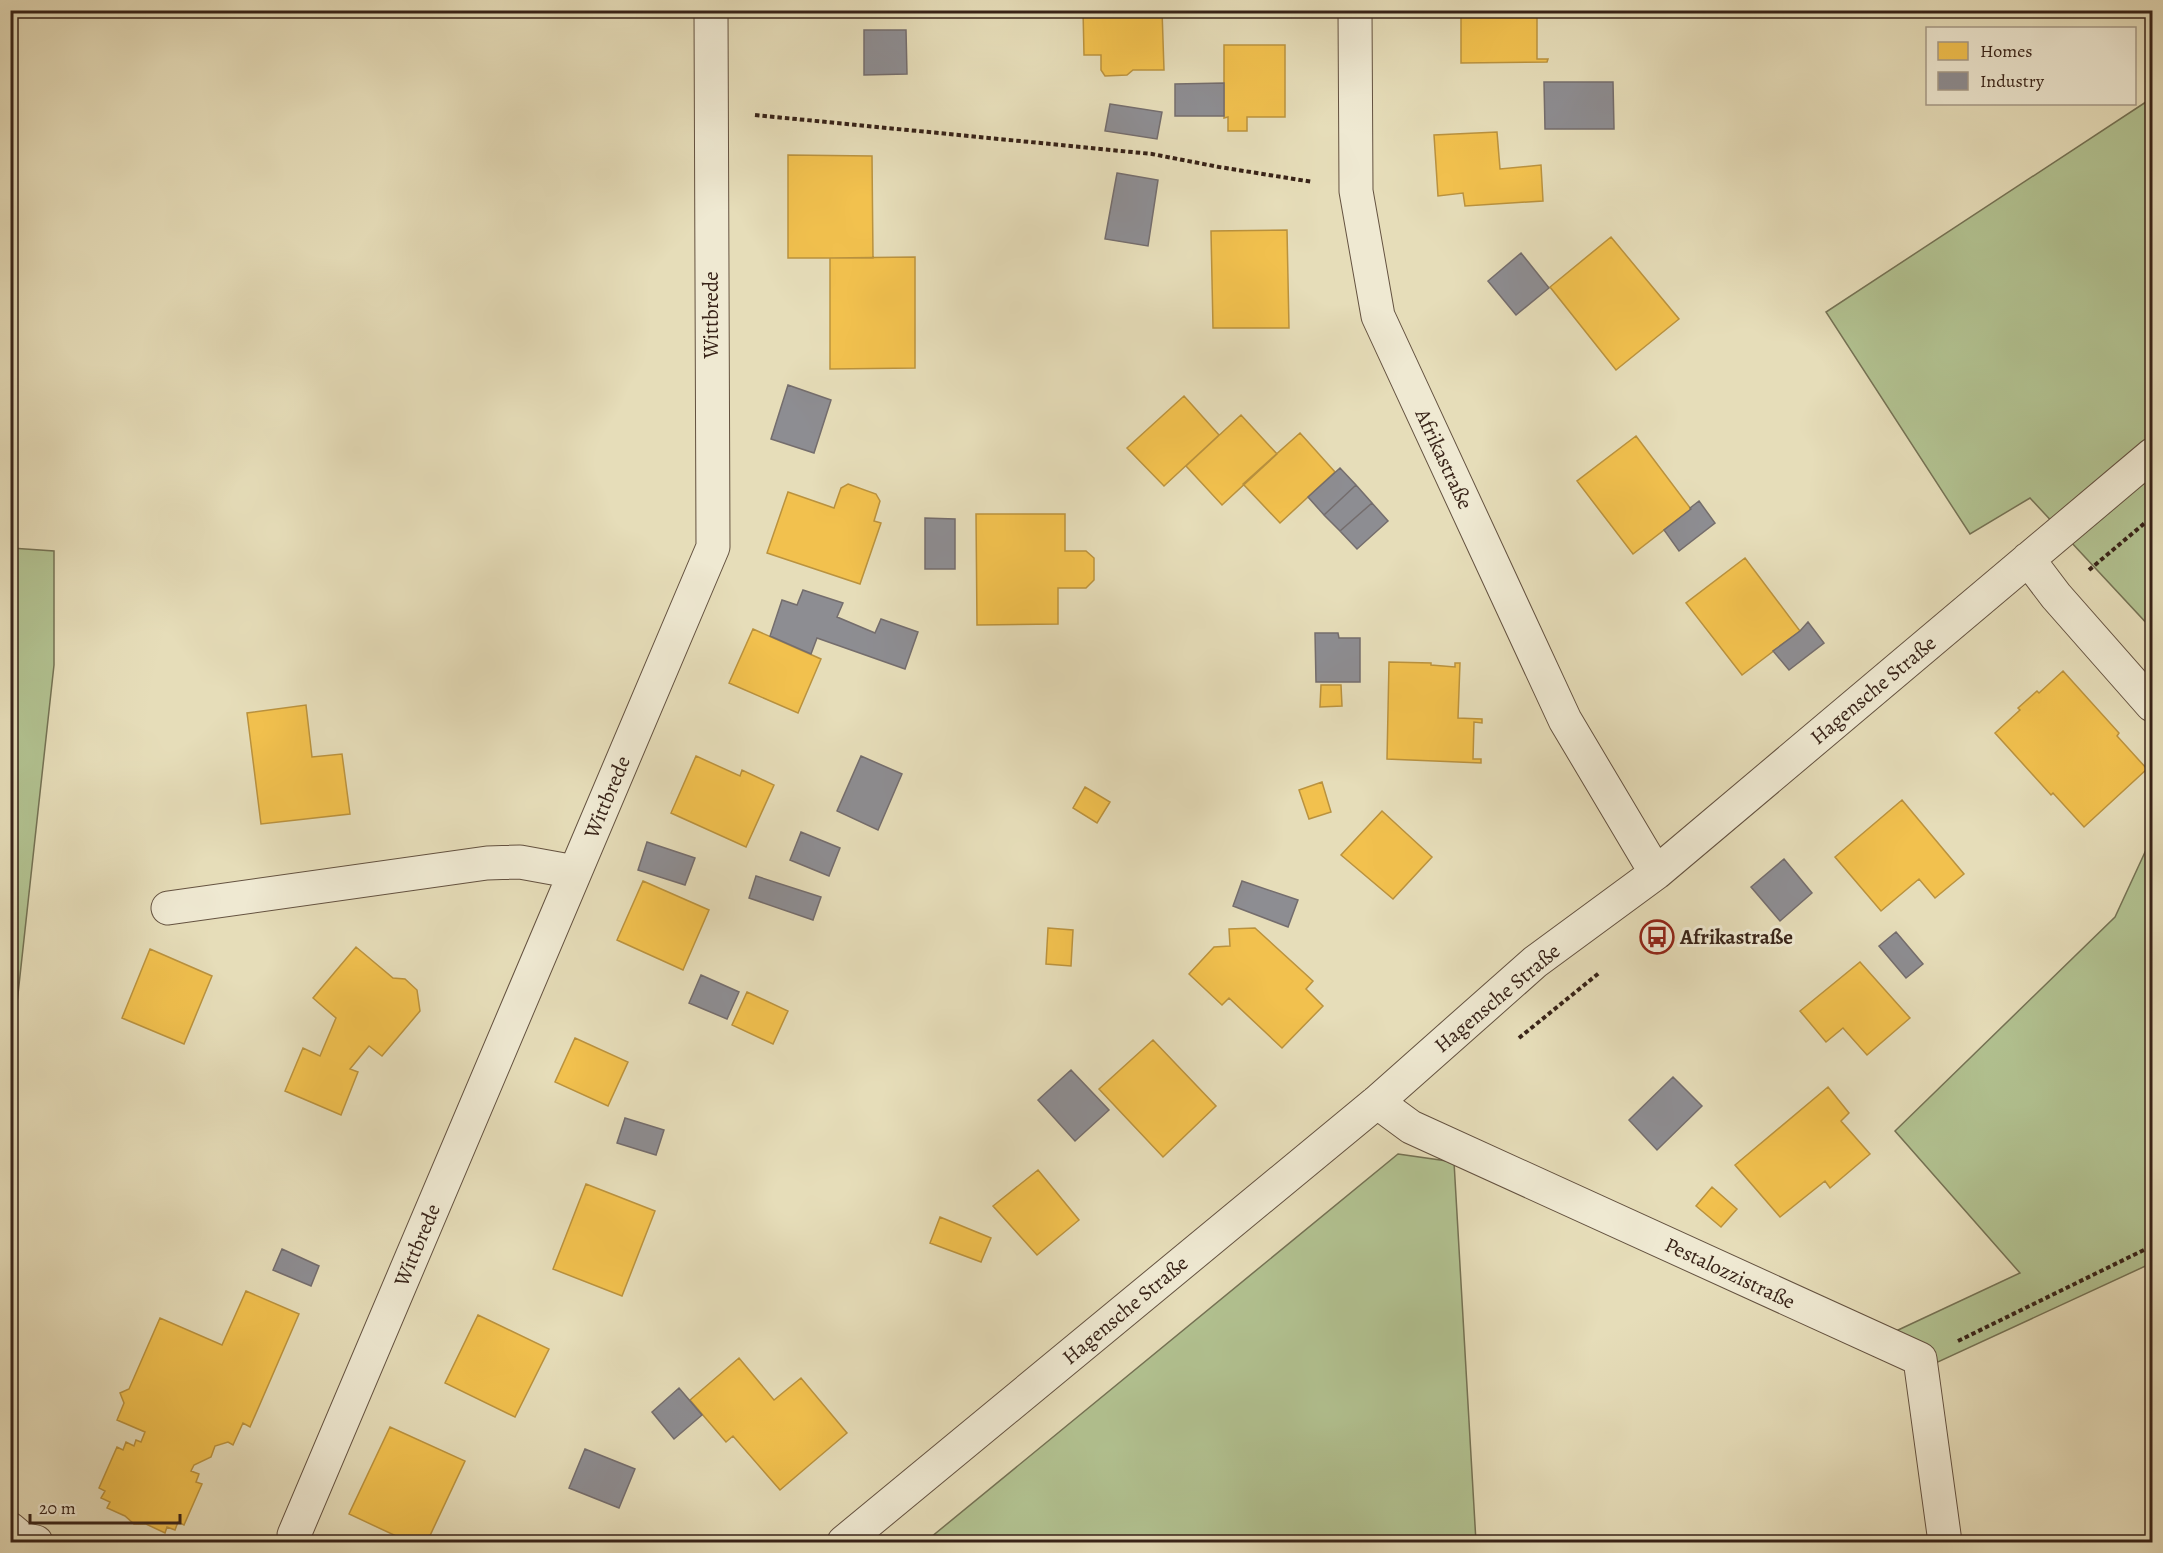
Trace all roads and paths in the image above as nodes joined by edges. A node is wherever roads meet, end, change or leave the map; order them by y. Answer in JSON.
{"nodes":[{"id":1,"x":711,"y":10,"type":"edge"},
{"id":2,"x":1355,"y":10,"type":"edge"},
{"id":3,"x":710,"y":110,"type":"junction"},
{"id":4,"x":1356,"y":190,"type":"junction"},
{"id":5,"x":2152,"y":455,"type":"edge"},
{"id":6,"x":2028,"y":559,"type":"junction"},
{"id":7,"x":2152,"y":705,"type":"edge"},
{"id":8,"x":575,"y":872,"type":"junction"},
{"id":9,"x":1656,"y":873,"type":"junction"},
{"id":10,"x":168,"y":908,"type":"dead end"},
{"id":11,"x":1377,"y":1102,"type":"junction"},
{"id":12,"x":2152,"y":1246,"type":"edge"},
{"id":13,"x":1920,"y":1359,"type":"junction"},
{"id":14,"x":10,"y":1528,"type":"edge"},
{"id":15,"x":36,"y":1542,"type":"edge"},
{"id":16,"x":294,"y":1542,"type":"edge"},
{"id":17,"x":844,"y":1542,"type":"edge"},
{"id":18,"x":1945,"y":1542,"type":"edge"}],
"edges":[{"from":1,"to":3,"type":"street","name":"Wittbrede"},
{"from":2,"to":4,"type":"street","name":"Afrikastraße"},
{"from":3,"to":4,"type":"path"},
{"from":3,"to":8,"type":"street","name":"Wittbrede"},
{"from":4,"to":9,"type":"street","name":"Afrikastraße"},
{"from":5,"to":6,"type":"street","name":"Hagensche Straße"},
{"from":6,"to":7,"type":"street"},
{"from":6,"to":9,"type":"street","name":"Hagensche Straße"},
{"from":8,"to":10,"type":"street"},
{"from":8,"to":16,"type":"street","name":"Wittbrede"},
{"from":9,"to":11,"type":"street","name":"Hagensche Straße"},
{"from":11,"to":13,"type":"street","name":"Pestalozzistraße"},
{"from":11,"to":17,"type":"street","name":"Hagensche Straße"},
{"from":12,"to":13,"type":"path"},
{"from":13,"to":18,"type":"street"},
{"from":14,"to":15,"type":"street"}]}
